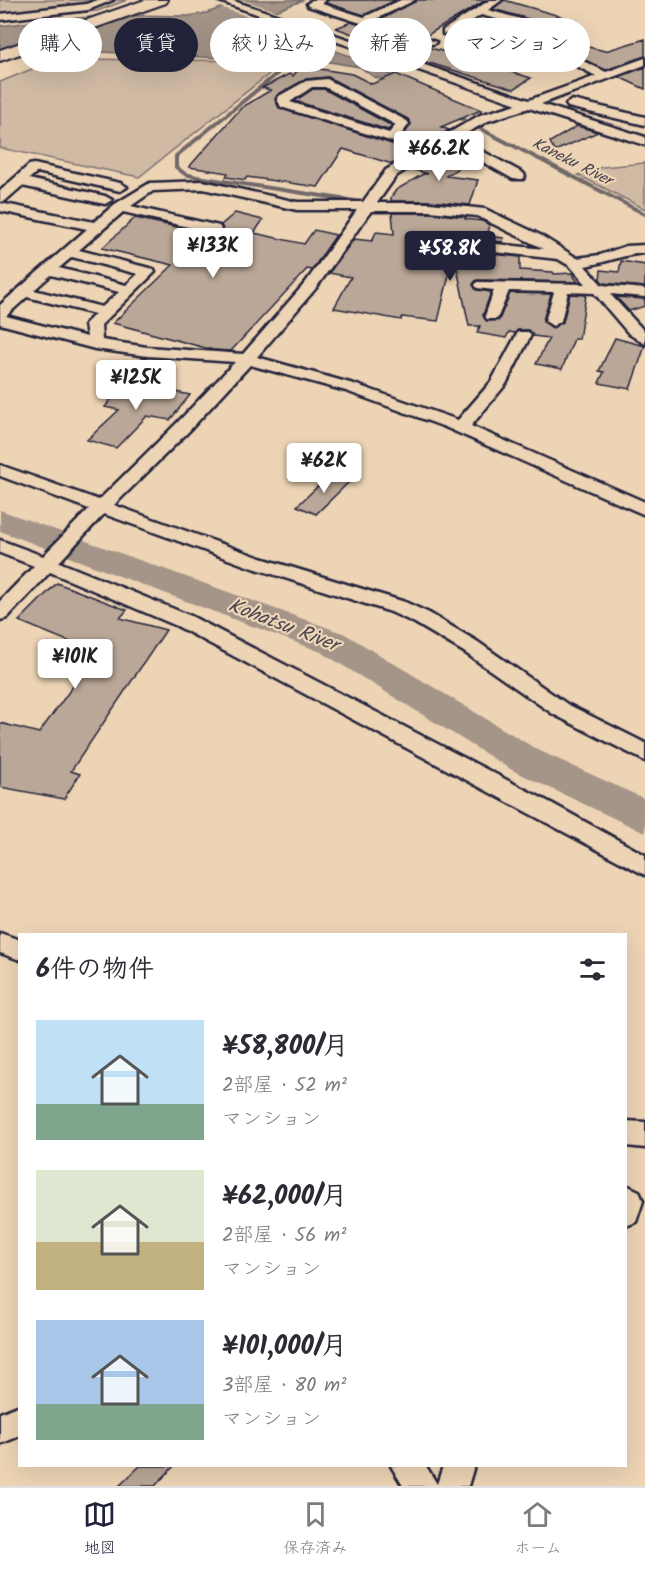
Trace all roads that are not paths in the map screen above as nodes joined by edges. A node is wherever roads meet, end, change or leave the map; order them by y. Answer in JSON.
{"nodes":[{"id":1,"x":108,"y":0,"type":"edge"},
{"id":2,"x":160,"y":0,"type":"edge"},
{"id":3,"x":321,"y":0,"type":"edge"},
{"id":4,"x":410,"y":0,"type":"edge"},
{"id":5,"x":496,"y":0,"type":"edge"},
{"id":6,"x":224,"y":1,"type":"edge"},
{"id":7,"x":479,"y":11,"type":"junction"},
{"id":8,"x":0,"y":18,"type":"edge"},
{"id":9,"x":355,"y":18,"type":"edge"},
{"id":10,"x":371,"y":18,"type":"edge"},
{"id":11,"x":468,"y":18,"type":"edge"},
{"id":12,"x":505,"y":18,"type":"edge"},
{"id":13,"x":348,"y":43,"type":"edge"},
{"id":14,"x":0,"y":56,"type":"edge"},
{"id":15,"x":645,"y":61,"type":"edge"},
{"id":16,"x":590,"y":68,"type":"edge"},
{"id":17,"x":432,"y":71,"type":"edge"},
{"id":18,"x":606,"y":76,"type":"junction"},
{"id":19,"x":548,"y":98,"type":"junction"},
{"id":20,"x":529,"y":104,"type":"junction"},
{"id":21,"x":645,"y":121,"type":"edge"},
{"id":22,"x":392,"y":137,"type":"junction"},
{"id":23,"x":450,"y":138,"type":"junction"},
{"id":24,"x":645,"y":141,"type":"edge"},
{"id":25,"x":429,"y":149,"type":"junction"},
{"id":26,"x":518,"y":176,"type":"dead end"},
{"id":27,"x":18,"y":182,"type":"junction"},
{"id":28,"x":1,"y":200,"type":"edge"},
{"id":29,"x":105,"y":200,"type":"junction"},
{"id":30,"x":124,"y":204,"type":"junction"},
{"id":31,"x":369,"y":206,"type":"junction"},
{"id":32,"x":93,"y":212,"type":"junction"},
{"id":33,"x":91,"y":226,"type":"junction"},
{"id":34,"x":213,"y":229,"type":"dead end"},
{"id":35,"x":421,"y":240,"type":"dead end"},
{"id":36,"x":645,"y":249,"type":"edge"},
{"id":37,"x":69,"y":252,"type":"junction"},
{"id":38,"x":569,"y":259,"type":"junction"},
{"id":39,"x":48,"y":270,"type":"junction"},
{"id":40,"x":482,"y":285,"type":"dead end"},
{"id":41,"x":503,"y":286,"type":"junction"},
{"id":42,"x":596,"y":287,"type":"junction"},
{"id":43,"x":562,"y":289,"type":"junction"},
{"id":44,"x":129,"y":290,"type":"junction"},
{"id":45,"x":23,"y":292,"type":"junction"},
{"id":46,"x":645,"y":293,"type":"edge"},
{"id":47,"x":105,"y":312,"type":"junction"},
{"id":48,"x":0,"y":313,"type":"edge"},
{"id":49,"x":492,"y":316,"type":"dead end"},
{"id":50,"x":0,"y":319,"type":"edge"},
{"id":51,"x":553,"y":321,"type":"dead end"},
{"id":52,"x":523,"y":335,"type":"dead end"},
{"id":53,"x":645,"y":339,"type":"edge"},
{"id":54,"x":95,"y":344,"type":"junction"},
{"id":55,"x":247,"y":360,"type":"junction"},
{"id":56,"x":460,"y":428,"type":"junction"},
{"id":57,"x":0,"y":470,"type":"edge"},
{"id":58,"x":645,"y":509,"type":"edge"},
{"id":59,"x":97,"y":511,"type":"junction"},
{"id":60,"x":0,"y":546,"type":"edge"},
{"id":61,"x":50,"y":559,"type":"junction"},
{"id":62,"x":0,"y":613,"type":"edge"},
{"id":63,"x":645,"y":753,"type":"edge"},
{"id":64,"x":645,"y":866,"type":"edge"},
{"id":65,"x":0,"y":944,"type":"edge"},
{"id":66,"x":18,"y":949,"type":"edge"},
{"id":67,"x":627,"y":1134,"type":"edge"},
{"id":68,"x":645,"y":1135,"type":"edge"},
{"id":69,"x":18,"y":1421,"type":"edge"},
{"id":70,"x":0,"y":1429,"type":"edge"},
{"id":71,"x":408,"y":1467,"type":"edge"},
{"id":72,"x":458,"y":1467,"type":"edge"},
{"id":73,"x":422,"y":1486,"type":"edge"},
{"id":74,"x":452,"y":1486,"type":"edge"}],
"edges":[{"from":1,"to":8,"type":"street"},
{"from":2,"to":14,"type":"highway"},
{"from":3,"to":9,"type":"street"},
{"from":4,"to":10,"type":"street"},
{"from":5,"to":7,"type":"street"},
{"from":6,"to":13,"type":"street"},
{"from":7,"to":11,"type":"street"},
{"from":7,"to":12,"type":"street"},
{"from":15,"to":18,"type":"street"},
{"from":16,"to":18,"type":"street"},
{"from":17,"to":20,"type":"street"},
{"from":18,"to":19,"type":"street"},
{"from":19,"to":20,"type":"street"},
{"from":19,"to":21,"type":"street"},
{"from":20,"to":23,"type":"street"},
{"from":20,"to":24,"type":"street"},
{"from":22,"to":22,"type":"street"},
{"from":22,"to":25,"type":"street"},
{"from":23,"to":25,"type":"street"},
{"from":23,"to":26,"type":"street"},
{"from":25,"to":31,"type":"street"},
{"from":27,"to":28,"type":"street"},
{"from":27,"to":29,"type":"street"},
{"from":27,"to":29,"type":"street"},
{"from":28,"to":32,"type":"street"},
{"from":28,"to":33,"type":"street"},
{"from":29,"to":32,"type":"street"},
{"from":30,"to":31,"type":"street"},
{"from":30,"to":33,"type":"street"},
{"from":30,"to":34,"type":"street"},
{"from":31,"to":38,"type":"street"},
{"from":31,"to":55,"type":"street"},
{"from":32,"to":33,"type":"street"},
{"from":33,"to":37,"type":"street"},
{"from":35,"to":38,"type":"street"},
{"from":36,"to":38,"type":"street"},
{"from":37,"to":39,"type":"street"},
{"from":37,"to":44,"type":"street"},
{"from":38,"to":42,"type":"street"},
{"from":39,"to":44,"type":"street"},
{"from":39,"to":45,"type":"street"},
{"from":40,"to":41,"type":"street"},
{"from":41,"to":43,"type":"street"},
{"from":41,"to":49,"type":"street"},
{"from":42,"to":43,"type":"street"},
{"from":42,"to":46,"type":"street"},
{"from":42,"to":53,"type":"street"},
{"from":43,"to":51,"type":"street"},
{"from":44,"to":47,"type":"street"},
{"from":45,"to":47,"type":"street"},
{"from":45,"to":48,"type":"street"},
{"from":47,"to":54,"type":"street"},
{"from":50,"to":54,"type":"street"},
{"from":52,"to":56,"type":"street"},
{"from":54,"to":55,"type":"street"},
{"from":55,"to":56,"type":"street"},
{"from":55,"to":59,"type":"street"},
{"from":56,"to":58,"type":"street"},
{"from":57,"to":59,"type":"street"},
{"from":59,"to":61,"type":"street"},
{"from":59,"to":63,"type":"street"},
{"from":60,"to":61,"type":"street"},
{"from":61,"to":62,"type":"street"},
{"from":61,"to":64,"type":"street"},
{"from":65,"to":66,"type":"street"},
{"from":67,"to":68,"type":"street"},
{"from":69,"to":70,"type":"street"},
{"from":71,"to":73,"type":"street"},
{"from":72,"to":74,"type":"street"}]}
